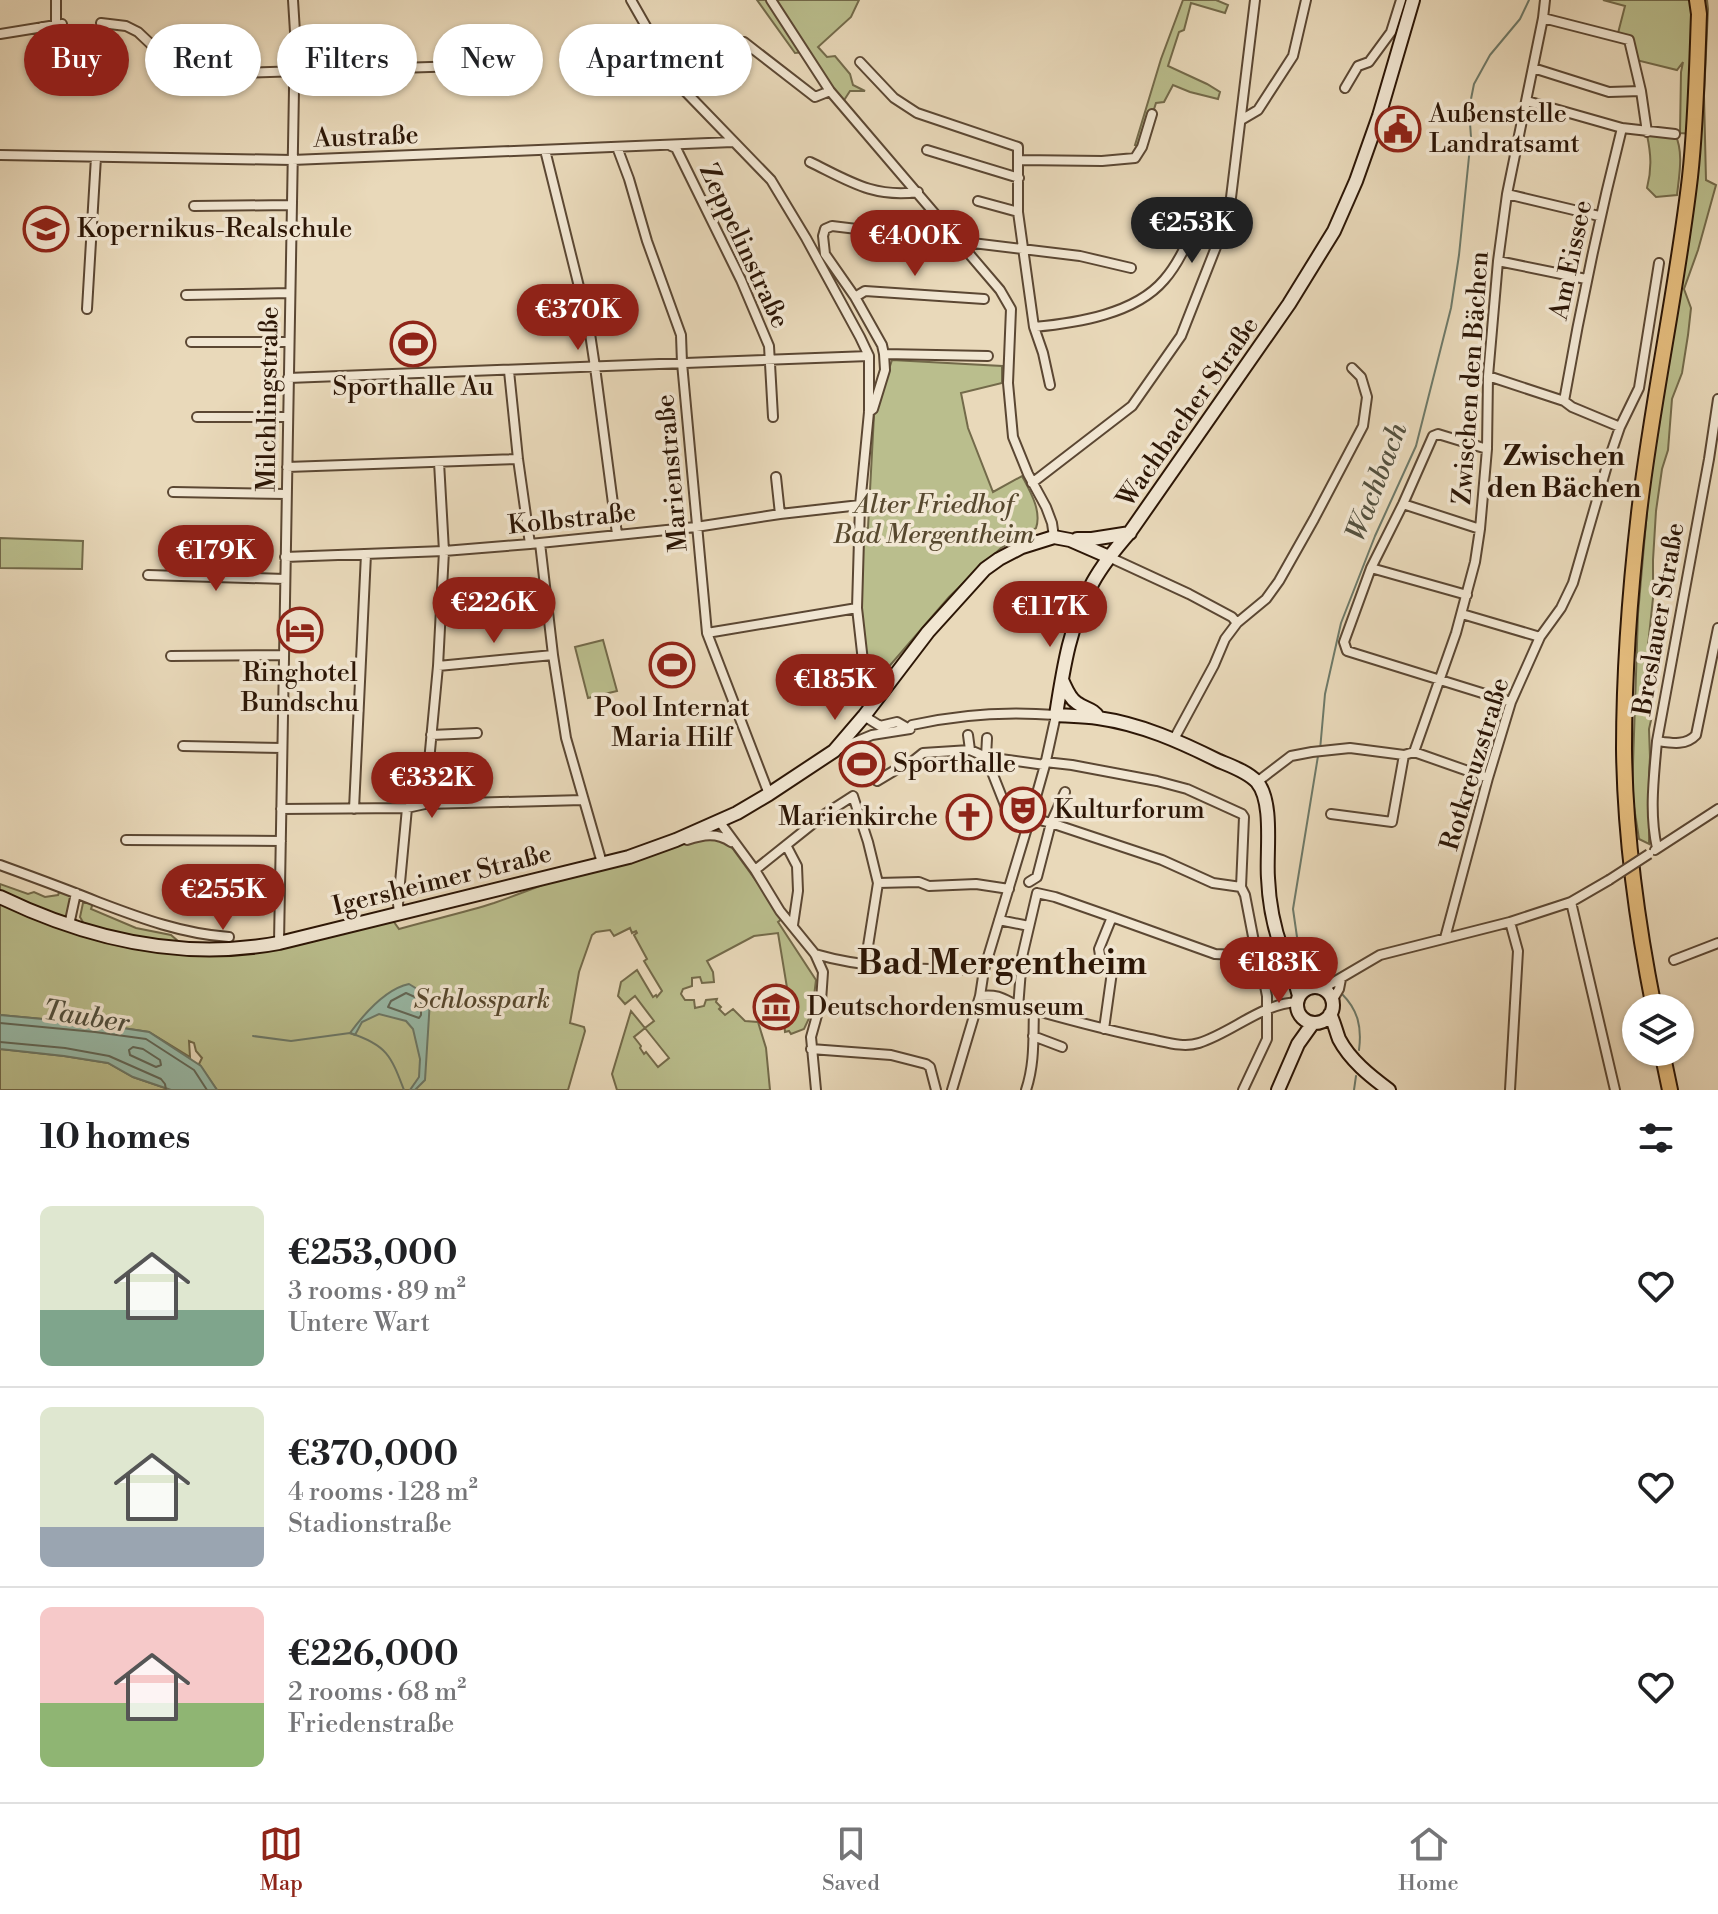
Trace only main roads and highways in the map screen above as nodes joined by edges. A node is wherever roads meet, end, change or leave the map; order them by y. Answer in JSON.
{"nodes":[{"id":1,"x":1697,"y":0,"type":"edge"},
{"id":2,"x":1651,"y":994,"type":"edge"},
{"id":3,"x":1665,"y":1066,"type":"edge"},
{"id":4,"x":1670,"y":1090,"type":"edge"}],
"edges":[{"from":1,"to":2,"type":"main road"},
{"from":3,"to":4,"type":"main road"}]}
